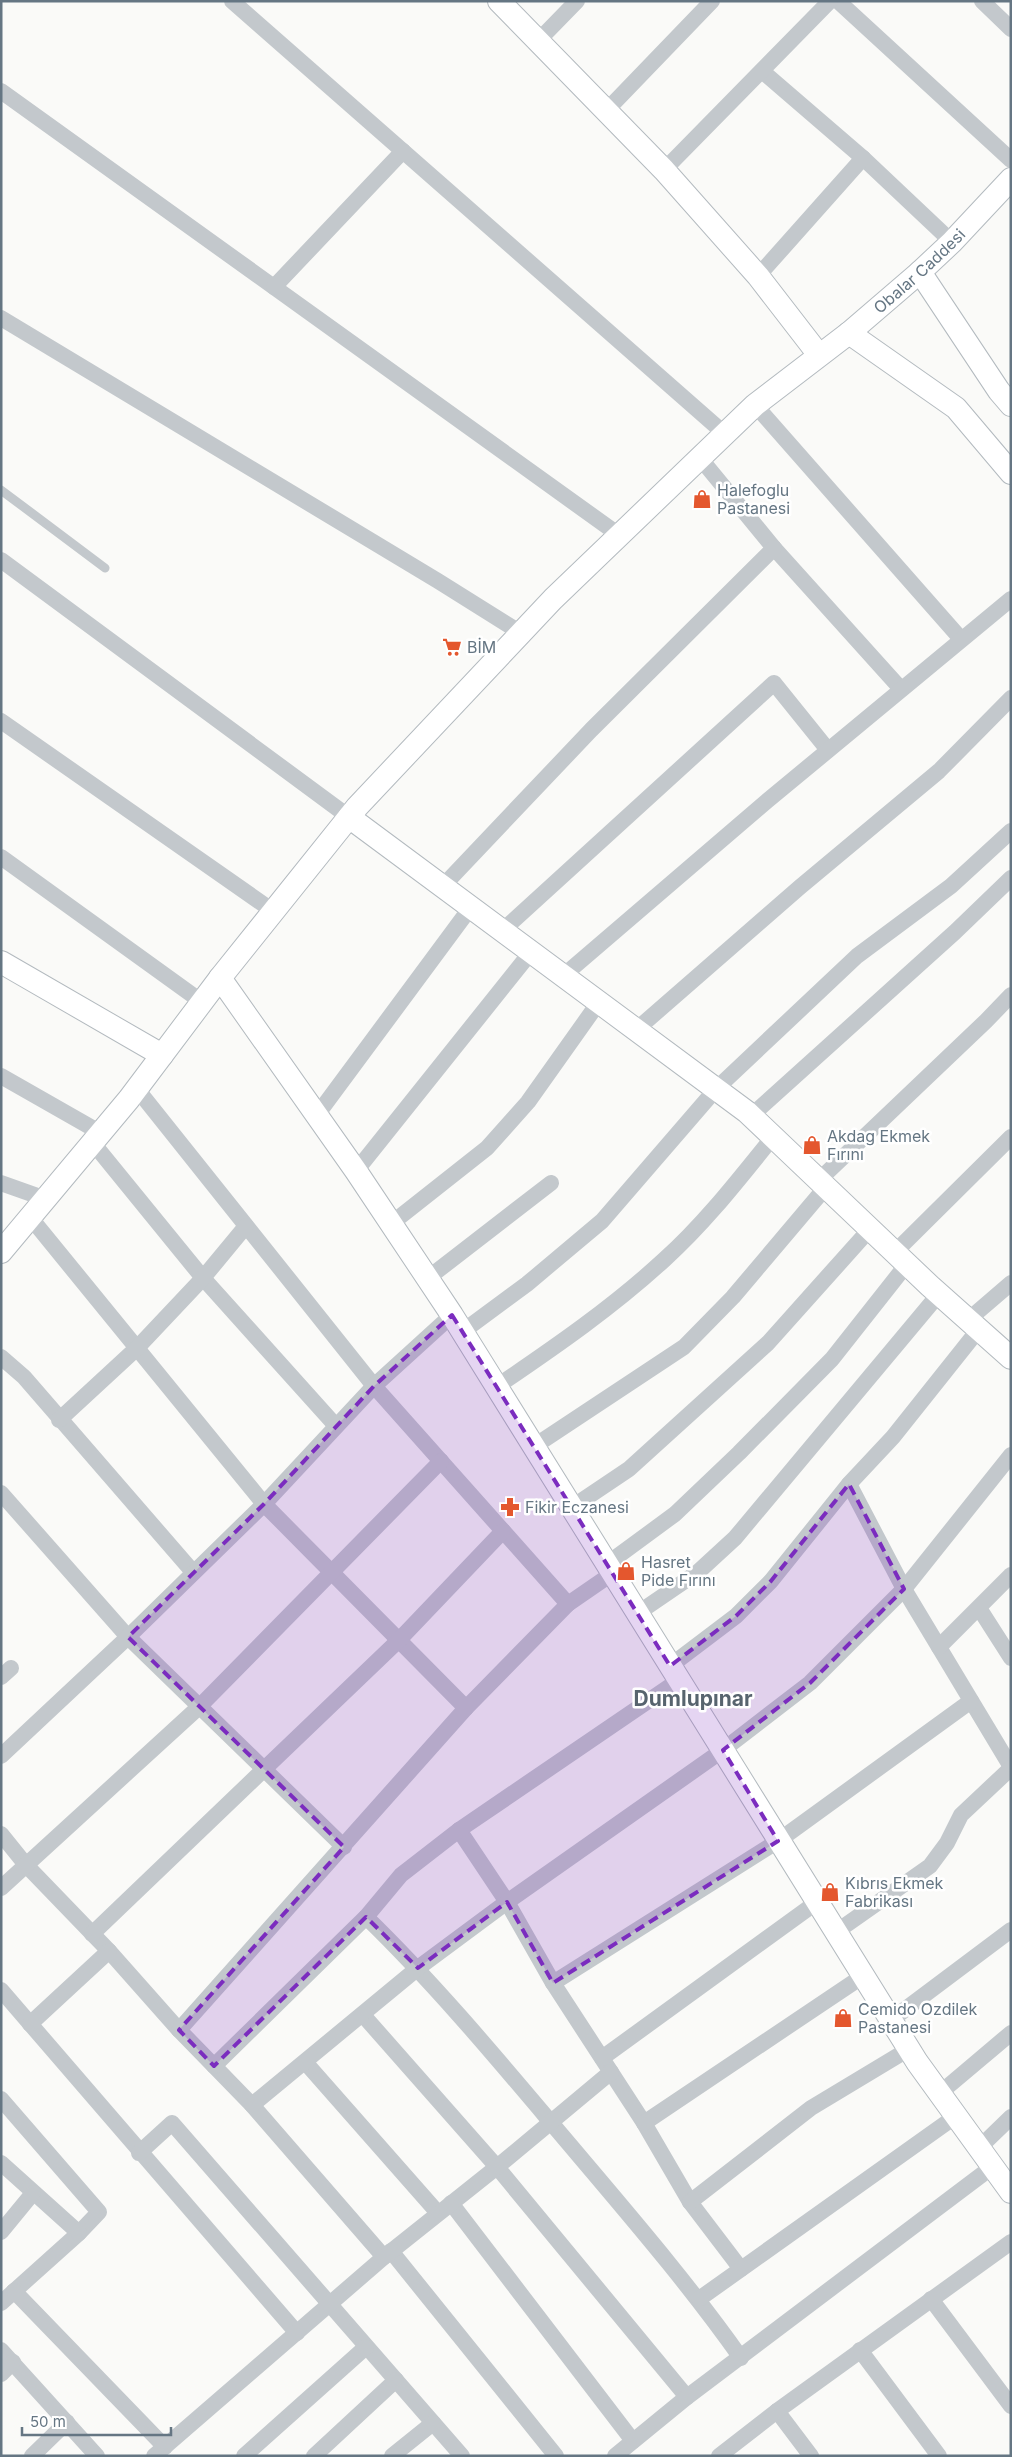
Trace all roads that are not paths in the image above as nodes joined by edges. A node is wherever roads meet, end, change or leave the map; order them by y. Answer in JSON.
{"nodes":[{"id":1,"x":232,"y":1,"type":"edge"},
{"id":2,"x":499,"y":1,"type":"edge"},
{"id":3,"x":577,"y":1,"type":"edge"},
{"id":4,"x":712,"y":1,"type":"edge"},
{"id":5,"x":830,"y":1,"type":"edge"},
{"id":6,"x":838,"y":1,"type":"edge"},
{"id":7,"x":982,"y":1,"type":"edge"},
{"id":8,"x":1011,"y":29,"type":"edge"},
{"id":9,"x":538,"y":41,"type":"junction"},
{"id":10,"x":762,"y":71,"type":"junction"},
{"id":11,"x":1,"y":91,"type":"edge"},
{"id":12,"x":606,"y":111,"type":"junction"},
{"id":13,"x":403,"y":151,"type":"junction"},
{"id":14,"x":863,"y":158,"type":"junction"},
{"id":15,"x":1011,"y":160,"type":"edge"},
{"id":16,"x":664,"y":170,"type":"junction"},
{"id":17,"x":1011,"y":179,"type":"edge"},
{"id":18,"x":952,"y":242,"type":"junction"},
{"id":19,"x":920,"y":272,"type":"junction"},
{"id":20,"x":758,"y":276,"type":"junction"},
{"id":21,"x":274,"y":287,"type":"junction"},
{"id":22,"x":1,"y":318,"type":"edge"},
{"id":23,"x":849,"y":333,"type":"junction"},
{"id":24,"x":818,"y":355,"type":"junction"},
{"id":25,"x":754,"y":405,"type":"junction"},
{"id":26,"x":1011,"y":405,"type":"edge"},
{"id":27,"x":724,"y":434,"type":"junction"},
{"id":28,"x":700,"y":458,"type":"junction"},
{"id":29,"x":1011,"y":473,"type":"edge"},
{"id":30,"x":1,"y":490,"type":"edge"},
{"id":31,"x":619,"y":535,"type":"junction"},
{"id":32,"x":774,"y":548,"type":"junction"},
{"id":33,"x":1,"y":560,"type":"edge"},
{"id":34,"x":105,"y":568,"type":"dead end"},
{"id":35,"x":1011,"y":599,"type":"edge"},
{"id":36,"x":521,"y":633,"type":"junction"},
{"id":37,"x":961,"y":639,"type":"junction"},
{"id":38,"x":901,"y":689,"type":"junction"},
{"id":39,"x":1011,"y":698,"type":"edge"},
{"id":40,"x":1,"y":721,"type":"edge"},
{"id":41,"x":828,"y":750,"type":"junction"},
{"id":42,"x":349,"y":817,"type":"junction"},
{"id":43,"x":1011,"y":831,"type":"edge"},
{"id":44,"x":1,"y":857,"type":"edge"},
{"id":45,"x":1011,"y":878,"type":"edge"},
{"id":46,"x":442,"y":886,"type":"junction"},
{"id":47,"x":471,"y":908,"type":"junction"},
{"id":48,"x":274,"y":911,"type":"junction"},
{"id":49,"x":502,"y":931,"type":"junction"},
{"id":50,"x":531,"y":952,"type":"junction"},
{"id":51,"x":1,"y":962,"type":"edge"},
{"id":52,"x":564,"y":976,"type":"junction"},
{"id":53,"x":220,"y":978,"type":"junction"},
{"id":54,"x":1011,"y":995,"type":"edge"},
{"id":55,"x":202,"y":1002,"type":"junction"},
{"id":56,"x":599,"y":1002,"type":"junction"},
{"id":57,"x":636,"y":1030,"type":"junction"},
{"id":58,"x":162,"y":1055,"type":"junction"},
{"id":59,"x":1,"y":1076,"type":"edge"},
{"id":60,"x":137,"y":1089,"type":"junction"},
{"id":61,"x":716,"y":1089,"type":"junction"},
{"id":62,"x":316,"y":1114,"type":"junction"},
{"id":63,"x":751,"y":1116,"type":"junction"},
{"id":64,"x":773,"y":1137,"type":"junction"},
{"id":65,"x":1011,"y":1137,"type":"edge"},
{"id":66,"x":97,"y":1138,"type":"junction"},
{"id":67,"x":356,"y":1172,"type":"junction"},
{"id":68,"x":1,"y":1183,"type":"edge"},
{"id":69,"x":551,"y":1183,"type":"dead end"},
{"id":70,"x":822,"y":1184,"type":"junction"},
{"id":71,"x":46,"y":1199,"type":"junction"},
{"id":72,"x":30,"y":1217,"type":"junction"},
{"id":73,"x":392,"y":1224,"type":"junction"},
{"id":74,"x":246,"y":1226,"type":"junction"},
{"id":75,"x":870,"y":1229,"type":"junction"},
{"id":76,"x":1,"y":1252,"type":"edge"},
{"id":77,"x":901,"y":1258,"type":"junction"},
{"id":78,"x":203,"y":1278,"type":"junction"},
{"id":79,"x":428,"y":1278,"type":"junction"},
{"id":80,"x":1011,"y":1283,"type":"edge"},
{"id":81,"x":939,"y":1294,"type":"junction"},
{"id":82,"x":457,"y":1324,"type":"junction"},
{"id":83,"x":974,"y":1325,"type":"junction"},
{"id":84,"x":137,"y":1348,"type":"junction"},
{"id":85,"x":1,"y":1357,"type":"edge"},
{"id":86,"x":1011,"y":1358,"type":"edge"},
{"id":87,"x":374,"y":1386,"type":"junction"},
{"id":88,"x":496,"y":1387,"type":"junction"},
{"id":89,"x":59,"y":1420,"type":"junction"},
{"id":90,"x":336,"y":1426,"type":"junction"},
{"id":91,"x":533,"y":1447,"type":"junction"},
{"id":92,"x":1011,"y":1455,"type":"edge"},
{"id":93,"x":441,"y":1461,"type":"junction"},
{"id":94,"x":849,"y":1484,"type":"junction"},
{"id":95,"x":1,"y":1493,"type":"edge"},
{"id":96,"x":264,"y":1504,"type":"junction"},
{"id":97,"x":571,"y":1508,"type":"junction"},
{"id":98,"x":504,"y":1532,"type":"junction"},
{"id":99,"x":610,"y":1569,"type":"junction"},
{"id":100,"x":193,"y":1572,"type":"junction"},
{"id":101,"x":331,"y":1572,"type":"junction"},
{"id":102,"x":1011,"y":1575,"type":"edge"},
{"id":103,"x":904,"y":1589,"type":"junction"},
{"id":104,"x":568,"y":1604,"type":"junction"},
{"id":105,"x":979,"y":1608,"type":"junction"},
{"id":106,"x":638,"y":1613,"type":"junction"},
{"id":107,"x":128,"y":1637,"type":"junction"},
{"id":108,"x":399,"y":1640,"type":"junction"},
{"id":109,"x":939,"y":1648,"type":"junction"},
{"id":110,"x":1011,"y":1658,"type":"edge"},
{"id":111,"x":675,"y":1673,"type":"junction"},
{"id":112,"x":971,"y":1701,"type":"junction"},
{"id":113,"x":199,"y":1707,"type":"junction"},
{"id":114,"x":466,"y":1708,"type":"junction"},
{"id":115,"x":723,"y":1750,"type":"junction"},
{"id":116,"x":1,"y":1756,"type":"edge"},
{"id":117,"x":1011,"y":1767,"type":"edge"},
{"id":118,"x":265,"y":1770,"type":"junction"},
{"id":119,"x":459,"y":1830,"type":"junction"},
{"id":120,"x":1,"y":1834,"type":"edge"},
{"id":121,"x":778,"y":1841,"type":"junction"},
{"id":122,"x":344,"y":1847,"type":"junction"},
{"id":123,"x":26,"y":1865,"type":"junction"},
{"id":124,"x":1,"y":1888,"type":"edge"},
{"id":125,"x":507,"y":1902,"type":"junction"},
{"id":126,"x":817,"y":1902,"type":"junction"},
{"id":127,"x":366,"y":1917,"type":"junction"},
{"id":128,"x":1011,"y":1930,"type":"edge"},
{"id":129,"x":836,"y":1932,"type":"junction"},
{"id":130,"x":92,"y":1934,"type":"junction"},
{"id":131,"x":109,"y":1951,"type":"junction"},
{"id":132,"x":418,"y":1968,"type":"junction"},
{"id":133,"x":863,"y":1976,"type":"junction"},
{"id":134,"x":553,"y":1983,"type":"junction"},
{"id":135,"x":1,"y":1990,"type":"edge"},
{"id":136,"x":363,"y":2015,"type":"junction"},
{"id":137,"x":891,"y":2020,"type":"junction"},
{"id":138,"x":30,"y":2024,"type":"junction"},
{"id":139,"x":179,"y":2030,"type":"junction"},
{"id":140,"x":1011,"y":2033,"type":"edge"},
{"id":141,"x":909,"y":2049,"type":"junction"},
{"id":142,"x":304,"y":2062,"type":"junction"},
{"id":143,"x":606,"y":2065,"type":"junction"},
{"id":144,"x":214,"y":2066,"type":"junction"},
{"id":145,"x":940,"y":2093,"type":"junction"},
{"id":146,"x":1,"y":2099,"type":"edge"},
{"id":147,"x":252,"y":2105,"type":"junction"},
{"id":148,"x":956,"y":2116,"type":"junction"},
{"id":149,"x":1011,"y":2117,"type":"edge"},
{"id":150,"x":550,"y":2122,"type":"junction"},
{"id":151,"x":644,"y":2123,"type":"junction"},
{"id":152,"x":979,"y":2148,"type":"junction"},
{"id":153,"x":139,"y":2153,"type":"junction"},
{"id":154,"x":1,"y":2163,"type":"edge"},
{"id":155,"x":992,"y":2166,"type":"junction"},
{"id":156,"x":497,"y":2167,"type":"junction"},
{"id":157,"x":1011,"y":2192,"type":"edge"},
{"id":158,"x":33,"y":2193,"type":"junction"},
{"id":159,"x":690,"y":2202,"type":"junction"},
{"id":160,"x":445,"y":2208,"type":"junction"},
{"id":161,"x":1,"y":2232,"type":"edge"},
{"id":162,"x":79,"y":2233,"type":"junction"},
{"id":163,"x":1011,"y":2242,"type":"edge"},
{"id":164,"x":387,"y":2254,"type":"junction"},
{"id":165,"x":741,"y":2269,"type":"junction"},
{"id":166,"x":14,"y":2291,"type":"junction"},
{"id":167,"x":700,"y":2299,"type":"junction"},
{"id":168,"x":931,"y":2299,"type":"junction"},
{"id":169,"x":1,"y":2304,"type":"edge"},
{"id":170,"x":329,"y":2305,"type":"junction"},
{"id":171,"x":297,"y":2333,"type":"junction"},
{"id":172,"x":366,"y":2347,"type":"junction"},
{"id":173,"x":860,"y":2350,"type":"junction"},
{"id":174,"x":7,"y":2356,"type":"edge"},
{"id":175,"x":741,"y":2358,"type":"junction"},
{"id":176,"x":1,"y":2374,"type":"edge"},
{"id":177,"x":396,"y":2380,"type":"junction"},
{"id":178,"x":687,"y":2397,"type":"junction"},
{"id":179,"x":1011,"y":2406,"type":"edge"},
{"id":180,"x":777,"y":2411,"type":"junction"},
{"id":181,"x":67,"y":2422,"type":"junction"},
{"id":182,"x":433,"y":2422,"type":"junction"},
{"id":183,"x":633,"y":2441,"type":"junction"},
{"id":184,"x":159,"y":2451,"type":"edge"},
{"id":185,"x":32,"y":2456,"type":"edge"},
{"id":186,"x":97,"y":2456,"type":"edge"},
{"id":187,"x":244,"y":2456,"type":"edge"},
{"id":188,"x":314,"y":2456,"type":"edge"},
{"id":189,"x":392,"y":2456,"type":"edge"},
{"id":190,"x":462,"y":2456,"type":"edge"},
{"id":191,"x":556,"y":2456,"type":"edge"},
{"id":192,"x":615,"y":2456,"type":"edge"},
{"id":193,"x":719,"y":2456,"type":"edge"},
{"id":194,"x":811,"y":2456,"type":"edge"},
{"id":195,"x":939,"y":2456,"type":"edge"}],
"edges":[{"from":1,"to":13,"type":"street"},
{"from":2,"to":9,"type":"main road"},
{"from":3,"to":9,"type":"street"},
{"from":4,"to":12,"type":"street"},
{"from":5,"to":10,"type":"street"},
{"from":6,"to":15,"type":"street"},
{"from":7,"to":8,"type":"street"},
{"from":9,"to":12,"type":"main road"},
{"from":10,"to":14,"type":"street"},
{"from":10,"to":16,"type":"street"},
{"from":11,"to":21,"type":"street"},
{"from":12,"to":16,"type":"main road"},
{"from":13,"to":21,"type":"street"},
{"from":13,"to":27,"type":"street"},
{"from":14,"to":18,"type":"street"},
{"from":14,"to":20,"type":"street"},
{"from":16,"to":20,"type":"main road"},
{"from":17,"to":18,"type":"main road","name":"Obalar Caddesi"},
{"from":18,"to":19,"type":"main road","name":"Obalar Caddesi"},
{"from":19,"to":23,"type":"main road","name":"Obalar Caddesi"},
{"from":19,"to":26,"type":"main road"},
{"from":20,"to":24,"type":"main road"},
{"from":21,"to":31,"type":"street"},
{"from":22,"to":36,"type":"street"},
{"from":23,"to":24,"type":"main road","name":"Obalar Caddesi"},
{"from":23,"to":29,"type":"main road"},
{"from":24,"to":25,"type":"main road","name":"Obalar Caddesi"},
{"from":25,"to":27,"type":"main road","name":"Obalar Caddesi"},
{"from":25,"to":37,"type":"street"},
{"from":27,"to":28,"type":"main road","name":"Obalar Caddesi"},
{"from":28,"to":31,"type":"main road","name":"Obalar Caddesi"},
{"from":28,"to":32,"type":"street"},
{"from":30,"to":34,"type":"lane"},
{"from":31,"to":36,"type":"main road","name":"Obalar Caddesi"},
{"from":32,"to":38,"type":"street"},
{"from":32,"to":46,"type":"street"},
{"from":33,"to":42,"type":"street"},
{"from":35,"to":37,"type":"street"},
{"from":36,"to":42,"type":"main road","name":"Obalar Caddesi"},
{"from":37,"to":38,"type":"street"},
{"from":38,"to":41,"type":"street"},
{"from":39,"to":57,"type":"street"},
{"from":40,"to":48,"type":"street"},
{"from":41,"to":49,"type":"street"},
{"from":41,"to":52,"type":"street"},
{"from":42,"to":46,"type":"main road"},
{"from":42,"to":48,"type":"main road","name":"Obalar Caddesi"},
{"from":43,"to":61,"type":"street"},
{"from":44,"to":55,"type":"street"},
{"from":45,"to":63,"type":"street"},
{"from":46,"to":47,"type":"main road"},
{"from":47,"to":49,"type":"main road"},
{"from":47,"to":62,"type":"street"},
{"from":48,"to":53,"type":"main road","name":"Obalar Caddesi"},
{"from":49,"to":50,"type":"main road"},
{"from":50,"to":52,"type":"main road"},
{"from":50,"to":67,"type":"street"},
{"from":51,"to":58,"type":"main road"},
{"from":52,"to":56,"type":"main road"},
{"from":53,"to":55,"type":"main road","name":"Obalar Caddesi"},
{"from":53,"to":62,"type":"main road"},
{"from":54,"to":70,"type":"street"},
{"from":55,"to":58,"type":"main road","name":"Obalar Caddesi"},
{"from":56,"to":57,"type":"main road"},
{"from":56,"to":73,"type":"street"},
{"from":57,"to":61,"type":"main road"},
{"from":58,"to":60,"type":"main road","name":"Obalar Caddesi"},
{"from":59,"to":66,"type":"street"},
{"from":60,"to":66,"type":"main road","name":"Obalar Caddesi"},
{"from":60,"to":74,"type":"street"},
{"from":61,"to":63,"type":"main road"},
{"from":61,"to":82,"type":"street"},
{"from":62,"to":67,"type":"main road"},
{"from":63,"to":64,"type":"main road"},
{"from":64,"to":70,"type":"main road"},
{"from":64,"to":88,"type":"street"},
{"from":65,"to":77,"type":"street"},
{"from":66,"to":71,"type":"main road","name":"Obalar Caddesi"},
{"from":66,"to":78,"type":"street"},
{"from":67,"to":73,"type":"main road"},
{"from":68,"to":71,"type":"street"},
{"from":69,"to":79,"type":"street"},
{"from":70,"to":75,"type":"main road"},
{"from":70,"to":91,"type":"street"},
{"from":71,"to":72,"type":"main road","name":"Obalar Caddesi"},
{"from":72,"to":76,"type":"main road","name":"Obalar Caddesi"},
{"from":72,"to":84,"type":"street"},
{"from":73,"to":79,"type":"main road"},
{"from":74,"to":78,"type":"street"},
{"from":74,"to":87,"type":"street"},
{"from":75,"to":77,"type":"main road"},
{"from":75,"to":97,"type":"street"},
{"from":77,"to":81,"type":"main road"},
{"from":77,"to":99,"type":"street"},
{"from":78,"to":84,"type":"street"},
{"from":78,"to":90,"type":"street"},
{"from":79,"to":82,"type":"main road"},
{"from":80,"to":83,"type":"street"},
{"from":81,"to":83,"type":"main road"},
{"from":81,"to":106,"type":"street"},
{"from":82,"to":87,"type":"street"},
{"from":82,"to":88,"type":"main road"},
{"from":83,"to":86,"type":"main road"},
{"from":83,"to":94,"type":"street"},
{"from":84,"to":89,"type":"street"},
{"from":84,"to":96,"type":"street"},
{"from":85,"to":89,"type":"street"},
{"from":87,"to":90,"type":"street"},
{"from":87,"to":93,"type":"street"},
{"from":88,"to":91,"type":"main road"},
{"from":89,"to":100,"type":"street"},
{"from":90,"to":96,"type":"street"},
{"from":91,"to":97,"type":"main road"},
{"from":92,"to":103,"type":"street"},
{"from":93,"to":98,"type":"street"},
{"from":93,"to":101,"type":"street"},
{"from":94,"to":103,"type":"street"},
{"from":94,"to":111,"type":"street"},
{"from":95,"to":107,"type":"street"},
{"from":96,"to":100,"type":"street"},
{"from":96,"to":101,"type":"street"},
{"from":97,"to":99,"type":"main road"},
{"from":98,"to":104,"type":"street"},
{"from":98,"to":108,"type":"street"},
{"from":99,"to":104,"type":"street"},
{"from":99,"to":106,"type":"main road"},
{"from":100,"to":107,"type":"street"},
{"from":101,"to":108,"type":"street"},
{"from":101,"to":113,"type":"street"},
{"from":102,"to":105,"type":"street"},
{"from":103,"to":109,"type":"street"},
{"from":103,"to":115,"type":"street"},
{"from":104,"to":114,"type":"street"},
{"from":105,"to":109,"type":"street"},
{"from":105,"to":110,"type":"street"},
{"from":106,"to":111,"type":"main road"},
{"from":107,"to":113,"type":"street"},
{"from":107,"to":116,"type":"street"},
{"from":108,"to":114,"type":"street"},
{"from":108,"to":118,"type":"street"},
{"from":109,"to":112,"type":"street"},
{"from":111,"to":115,"type":"main road"},
{"from":111,"to":119,"type":"street"},
{"from":112,"to":117,"type":"street"},
{"from":112,"to":121,"type":"street"},
{"from":113,"to":118,"type":"street"},
{"from":113,"to":123,"type":"street"},
{"from":114,"to":122,"type":"street"},
{"from":115,"to":121,"type":"main road"},
{"from":115,"to":125,"type":"street"},
{"from":117,"to":129,"type":"street"},
{"from":118,"to":122,"type":"street"},
{"from":118,"to":130,"type":"street"},
{"from":119,"to":125,"type":"street"},
{"from":119,"to":127,"type":"street"},
{"from":120,"to":123,"type":"street"},
{"from":121,"to":126,"type":"main road"},
{"from":121,"to":134,"type":"street"},
{"from":122,"to":139,"type":"street"},
{"from":123,"to":124,"type":"street"},
{"from":123,"to":130,"type":"street"},
{"from":125,"to":132,"type":"street"},
{"from":125,"to":134,"type":"street"},
{"from":126,"to":129,"type":"main road"},
{"from":126,"to":143,"type":"street"},
{"from":127,"to":132,"type":"street"},
{"from":127,"to":144,"type":"street"},
{"from":128,"to":137,"type":"street"},
{"from":129,"to":133,"type":"main road"},
{"from":130,"to":131,"type":"street"},
{"from":131,"to":138,"type":"street"},
{"from":131,"to":139,"type":"street"},
{"from":132,"to":136,"type":"street"},
{"from":132,"to":150,"type":"street"},
{"from":133,"to":137,"type":"main road"},
{"from":133,"to":151,"type":"street"},
{"from":134,"to":143,"type":"street"},
{"from":135,"to":138,"type":"street"},
{"from":136,"to":142,"type":"street"},
{"from":136,"to":156,"type":"street"},
{"from":137,"to":141,"type":"main road"},
{"from":138,"to":153,"type":"street"},
{"from":139,"to":144,"type":"street"},
{"from":140,"to":145,"type":"street"},
{"from":141,"to":145,"type":"main road"},
{"from":141,"to":159,"type":"street"},
{"from":142,"to":147,"type":"street"},
{"from":142,"to":160,"type":"street"},
{"from":143,"to":150,"type":"street"},
{"from":143,"to":151,"type":"street"},
{"from":144,"to":147,"type":"street"},
{"from":145,"to":148,"type":"main road"},
{"from":146,"to":162,"type":"street"},
{"from":147,"to":164,"type":"street"},
{"from":148,"to":152,"type":"main road"},
{"from":148,"to":165,"type":"street"},
{"from":149,"to":152,"type":"street"},
{"from":150,"to":156,"type":"street"},
{"from":150,"to":167,"type":"street"},
{"from":151,"to":159,"type":"street"},
{"from":152,"to":155,"type":"main road"},
{"from":153,"to":170,"type":"street"},
{"from":153,"to":171,"type":"street"},
{"from":154,"to":158,"type":"street"},
{"from":155,"to":157,"type":"main road"},
{"from":155,"to":175,"type":"street"},
{"from":156,"to":160,"type":"street"},
{"from":156,"to":178,"type":"street"},
{"from":158,"to":161,"type":"street"},
{"from":158,"to":162,"type":"street"},
{"from":159,"to":165,"type":"street"},
{"from":160,"to":164,"type":"street"},
{"from":160,"to":183,"type":"street"},
{"from":162,"to":166,"type":"street"},
{"from":163,"to":168,"type":"street"},
{"from":164,"to":170,"type":"street"},
{"from":164,"to":191,"type":"street"},
{"from":165,"to":167,"type":"street"},
{"from":166,"to":169,"type":"street"},
{"from":166,"to":184,"type":"street"},
{"from":167,"to":175,"type":"street"},
{"from":168,"to":173,"type":"street"},
{"from":168,"to":179,"type":"street"},
{"from":170,"to":171,"type":"street"},
{"from":170,"to":172,"type":"street"},
{"from":171,"to":184,"type":"street"},
{"from":172,"to":177,"type":"street"},
{"from":172,"to":187,"type":"street"},
{"from":173,"to":180,"type":"street"},
{"from":173,"to":195,"type":"street"},
{"from":174,"to":176,"type":"street"},
{"from":174,"to":181,"type":"street"},
{"from":175,"to":178,"type":"street"},
{"from":177,"to":182,"type":"street"},
{"from":177,"to":188,"type":"street"},
{"from":178,"to":183,"type":"street"},
{"from":180,"to":193,"type":"street"},
{"from":180,"to":194,"type":"street"},
{"from":181,"to":185,"type":"street"},
{"from":181,"to":186,"type":"street"},
{"from":182,"to":189,"type":"street"},
{"from":182,"to":190,"type":"street"},
{"from":183,"to":192,"type":"street"}]}
